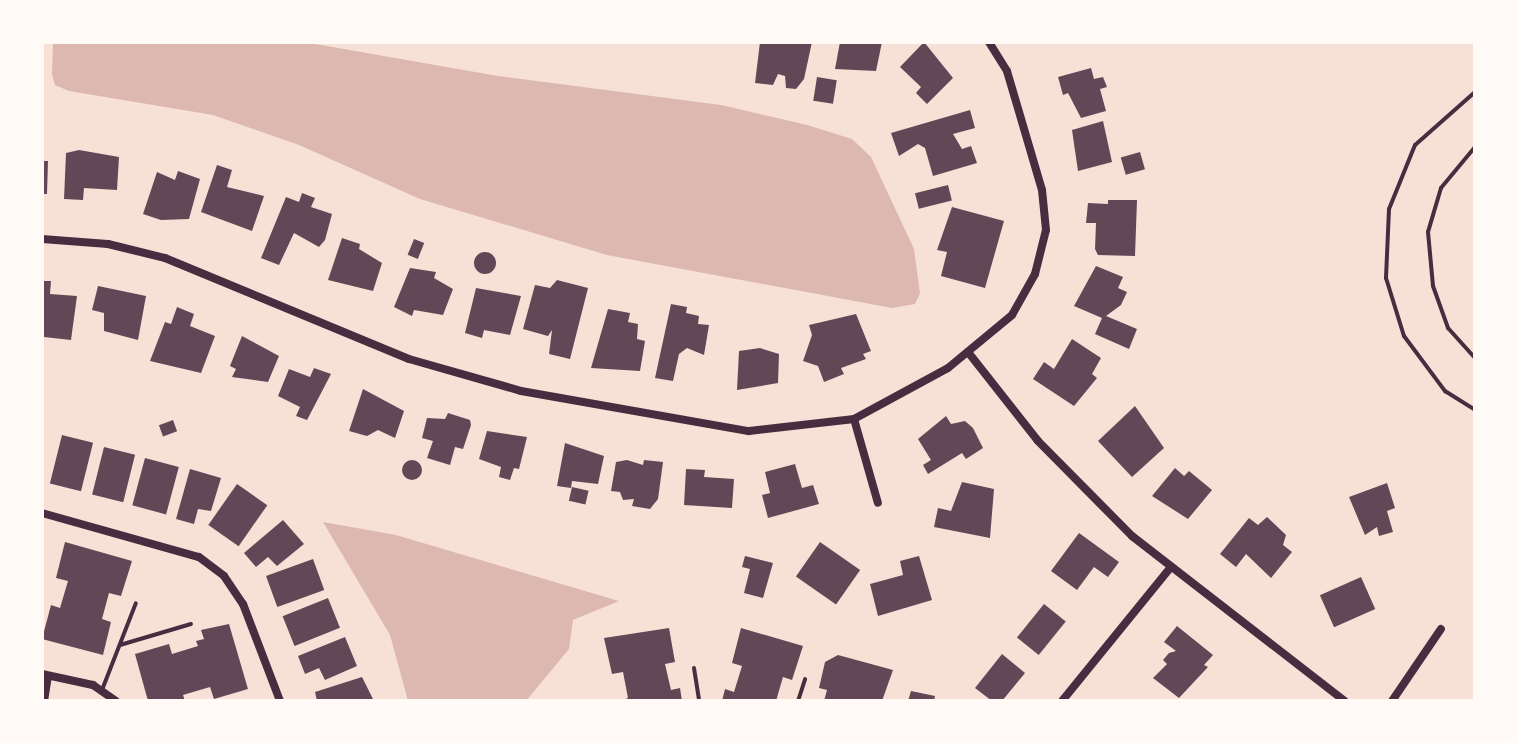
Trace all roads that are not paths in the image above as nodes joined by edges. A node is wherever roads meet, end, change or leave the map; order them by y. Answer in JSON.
{"nodes":[{"id":1,"x":989,"y":42,"type":"edge"},
{"id":2,"x":1475,"y":92,"type":"edge"},
{"id":3,"x":1475,"y":147,"type":"edge"},
{"id":4,"x":1475,"y":235,"type":"edge"},
{"id":5,"x":42,"y":239,"type":"edge"},
{"id":6,"x":1475,"y":280,"type":"edge"},
{"id":7,"x":968,"y":352,"type":"junction"},
{"id":8,"x":1475,"y":358,"type":"edge"},
{"id":9,"x":1475,"y":410,"type":"edge"},
{"id":10,"x":854,"y":419,"type":"junction"},
{"id":11,"x":878,"y":503,"type":"dead end"},
{"id":12,"x":42,"y":513,"type":"edge"},
{"id":13,"x":1171,"y":567,"type":"junction"},
{"id":14,"x":136,"y":603,"type":"dead end"},
{"id":15,"x":191,"y":624,"type":"dead end"},
{"id":16,"x":1441,"y":629,"type":"dead end"},
{"id":17,"x":120,"y":645,"type":"junction"},
{"id":18,"x":694,"y":668,"type":"dead end"},
{"id":19,"x":45,"y":675,"type":"edge"},
{"id":20,"x":805,"y":679,"type":"dead end"},
{"id":21,"x":102,"y":690,"type":"junction"},
{"id":22,"x":44,"y":701,"type":"edge"},
{"id":23,"x":116,"y":701,"type":"edge"},
{"id":24,"x":280,"y":701,"type":"edge"},
{"id":25,"x":699,"y":701,"type":"edge"},
{"id":26,"x":798,"y":701,"type":"edge"},
{"id":27,"x":1062,"y":701,"type":"edge"},
{"id":28,"x":1345,"y":701,"type":"edge"},
{"id":29,"x":1392,"y":701,"type":"edge"}],
"edges":[{"from":1,"to":7,"type":"street"},
{"from":2,"to":9,"type":"lane"},
{"from":3,"to":8,"type":"lane"},
{"from":4,"to":6,"type":"lane"},
{"from":5,"to":10,"type":"street"},
{"from":7,"to":10,"type":"street"},
{"from":7,"to":13,"type":"street"},
{"from":10,"to":11,"type":"street"},
{"from":12,"to":24,"type":"street"},
{"from":13,"to":27,"type":"street"},
{"from":13,"to":28,"type":"street"},
{"from":14,"to":17,"type":"lane"},
{"from":15,"to":17,"type":"lane"},
{"from":16,"to":29,"type":"street"},
{"from":17,"to":21,"type":"lane"},
{"from":18,"to":25,"type":"lane"},
{"from":19,"to":21,"type":"street"},
{"from":19,"to":22,"type":"street"},
{"from":20,"to":26,"type":"lane"},
{"from":21,"to":23,"type":"street"}]}
